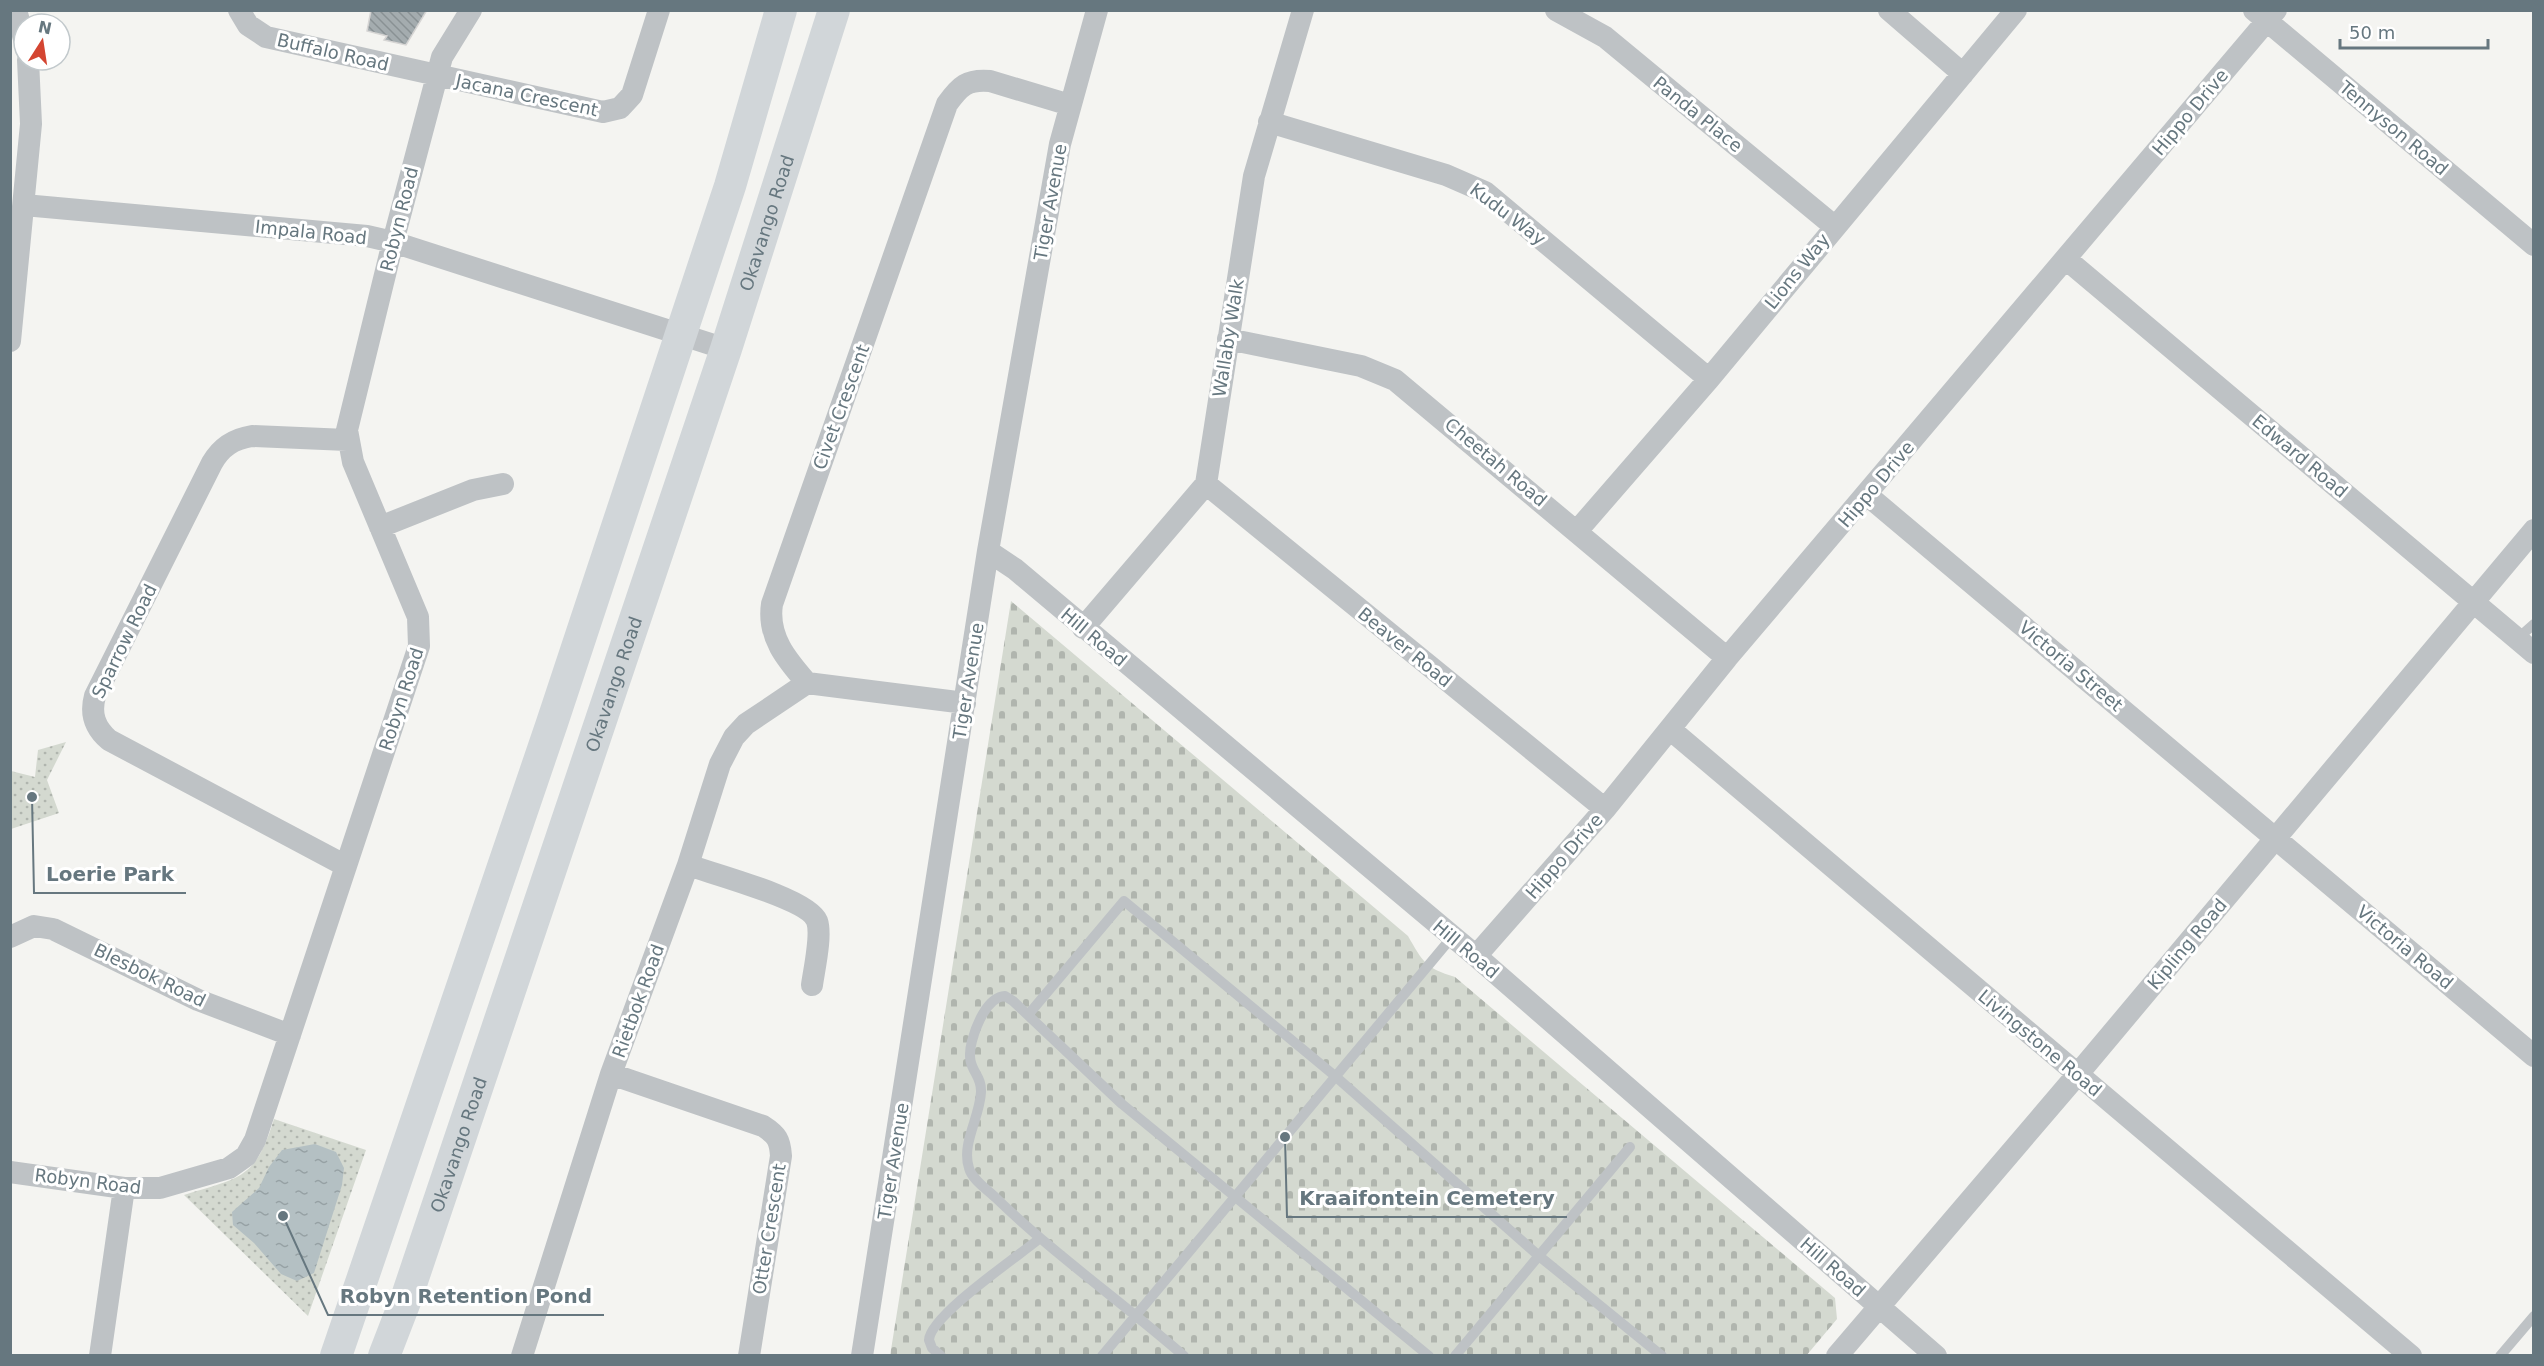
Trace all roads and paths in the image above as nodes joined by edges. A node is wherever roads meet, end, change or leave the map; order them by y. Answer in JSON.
{"nodes":[{"id":1,"x":239,"y":10,"type":"edge"},
{"id":2,"x":471,"y":10,"type":"edge"},
{"id":3,"x":659,"y":10,"type":"edge"},
{"id":4,"x":781,"y":10,"type":"edge"},
{"id":5,"x":834,"y":10,"type":"edge"},
{"id":6,"x":1097,"y":10,"type":"edge"},
{"id":7,"x":1303,"y":10,"type":"edge"},
{"id":8,"x":1556,"y":10,"type":"edge"},
{"id":9,"x":1889,"y":10,"type":"edge"},
{"id":10,"x":2016,"y":10,"type":"edge"},
{"id":11,"x":2266,"y":14,"type":"edge"},
{"id":12,"x":29,"y":72,"type":"edge"},
{"id":13,"x":1963,"y":74,"type":"junction"},
{"id":14,"x":436,"y":75,"type":"junction"},
{"id":15,"x":1070,"y":105,"type":"junction"},
{"id":16,"x":1269,"y":122,"type":"junction"},
{"id":17,"x":24,"y":204,"type":"junction"},
{"id":18,"x":1834,"y":226,"type":"junction"},
{"id":19,"x":393,"y":242,"type":"junction"},
{"id":20,"x":2534,"y":245,"type":"edge"},
{"id":21,"x":2066,"y":259,"type":"junction"},
{"id":22,"x":680,"y":334,"type":"junction"},
{"id":23,"x":1228,"y":339,"type":"junction"},
{"id":24,"x":10,"y":341,"type":"edge"},
{"id":25,"x":726,"y":349,"type":"junction"},
{"id":26,"x":1709,"y":379,"type":"junction"},
{"id":27,"x":347,"y":440,"type":"junction"},
{"id":28,"x":503,"y":484,"type":"dead end"},
{"id":29,"x":1206,"y":484,"type":"junction"},
{"id":30,"x":1867,"y":495,"type":"junction"},
{"id":31,"x":380,"y":527,"type":"junction"},
{"id":32,"x":2534,"y":530,"type":"edge"},
{"id":33,"x":1577,"y":531,"type":"junction"},
{"id":34,"x":988,"y":551,"type":"junction"},
{"id":35,"x":2474,"y":602,"type":"junction"},
{"id":36,"x":1083,"y":628,"type":"junction"},
{"id":37,"x":2528,"y":638,"type":"edge"},
{"id":38,"x":1727,"y":658,"type":"junction"},
{"id":39,"x":807,"y":683,"type":"junction"},
{"id":40,"x":965,"y":703,"type":"junction"},
{"id":41,"x":1671,"y":730,"type":"junction"},
{"id":42,"x":1605,"y":809,"type":"junction"},
{"id":43,"x":2276,"y":837,"type":"junction"},
{"id":44,"x":688,"y":865,"type":"junction"},
{"id":45,"x":346,"y":866,"type":"junction"},
{"id":46,"x":10,"y":937,"type":"edge"},
{"id":47,"x":1452,"y":937,"type":"junction"},
{"id":48,"x":1476,"y":956,"type":"junction"},
{"id":49,"x":812,"y":985,"type":"dead end"},
{"id":50,"x":1028,"y":1015,"type":"junction"},
{"id":51,"x":290,"y":1035,"type":"junction"},
{"id":52,"x":2534,"y":1056,"type":"edge"},
{"id":53,"x":611,"y":1074,"type":"junction"},
{"id":54,"x":2078,"y":1075,"type":"junction"},
{"id":55,"x":1335,"y":1077,"type":"junction"},
{"id":56,"x":1630,"y":1147,"type":"dead end"},
{"id":57,"x":10,"y":1172,"type":"edge"},
{"id":58,"x":124,"y":1188,"type":"junction"},
{"id":59,"x":1236,"y":1196,"type":"junction"},
{"id":60,"x":1039,"y":1239,"type":"junction"},
{"id":61,"x":1539,"y":1256,"type":"junction"},
{"id":62,"x":1878,"y":1306,"type":"junction"},
{"id":63,"x":1136,"y":1314,"type":"junction"},
{"id":64,"x":2534,"y":1316,"type":"edge"},
{"id":65,"x":100,"y":1356,"type":"edge"},
{"id":66,"x":336,"y":1356,"type":"edge"},
{"id":67,"x":384,"y":1356,"type":"edge"},
{"id":68,"x":522,"y":1356,"type":"edge"},
{"id":69,"x":749,"y":1356,"type":"edge"},
{"id":70,"x":862,"y":1356,"type":"edge"},
{"id":71,"x":941,"y":1356,"type":"edge"},
{"id":72,"x":1102,"y":1356,"type":"edge"},
{"id":73,"x":1184,"y":1356,"type":"edge"},
{"id":74,"x":1429,"y":1356,"type":"edge"},
{"id":75,"x":1455,"y":1356,"type":"edge"},
{"id":76,"x":1662,"y":1356,"type":"edge"},
{"id":77,"x":1837,"y":1356,"type":"edge"},
{"id":78,"x":1936,"y":1356,"type":"edge"},
{"id":79,"x":2411,"y":1356,"type":"edge"},
{"id":80,"x":2500,"y":1356,"type":"edge"}],
"edges":[{"from":1,"to":14,"type":"street","name":"Buffalo Road"},
{"from":2,"to":14,"type":"street","name":"Robyn Road"},
{"from":3,"to":14,"type":"street","name":"Jacana Crescent"},
{"from":4,"to":22,"type":"main road"},
{"from":5,"to":25,"type":"main road","name":"Okavango Road"},
{"from":6,"to":15,"type":"street","name":"Tiger Avenue"},
{"from":7,"to":16,"type":"street","name":"Wallaby Walk"},
{"from":8,"to":18,"type":"street","name":"Panda Place"},
{"from":9,"to":13,"type":"street"},
{"from":10,"to":13,"type":"street","name":"Lions Way"},
{"from":11,"to":20,"type":"street","name":"Tennyson Road"},
{"from":11,"to":21,"type":"street","name":"Hippo Drive"},
{"from":12,"to":17,"type":"street"},
{"from":13,"to":18,"type":"street","name":"Lions Way"},
{"from":14,"to":19,"type":"street","name":"Robyn Road"},
{"from":15,"to":34,"type":"street","name":"Tiger Avenue"},
{"from":15,"to":39,"type":"street","name":"Civet Crescent"},
{"from":16,"to":23,"type":"street","name":"Wallaby Walk"},
{"from":16,"to":26,"type":"street","name":"Kudu Way"},
{"from":17,"to":19,"type":"street","name":"Impala Road"},
{"from":17,"to":24,"type":"street"},
{"from":18,"to":26,"type":"street","name":"Lions Way"},
{"from":19,"to":22,"type":"street","name":"Impala Road"},
{"from":19,"to":27,"type":"street","name":"Robyn Road"},
{"from":21,"to":30,"type":"street","name":"Hippo Drive"},
{"from":21,"to":35,"type":"street","name":"Edward Road"},
{"from":22,"to":25,"type":"street","name":"Impala Road"},
{"from":22,"to":66,"type":"main road"},
{"from":23,"to":29,"type":"street","name":"Wallaby Walk"},
{"from":23,"to":33,"type":"street","name":"Cheetah Road"},
{"from":25,"to":67,"type":"main road","name":"Okavango Road"},
{"from":26,"to":33,"type":"street","name":"Lions Way"},
{"from":27,"to":31,"type":"street","name":"Robyn Road"},
{"from":27,"to":45,"type":"street","name":"Sparrow Road"},
{"from":28,"to":31,"type":"street"},
{"from":29,"to":36,"type":"street"},
{"from":29,"to":42,"type":"street","name":"Beaver Road"},
{"from":30,"to":38,"type":"street","name":"Hippo Drive"},
{"from":30,"to":43,"type":"street","name":"Victoria Street"},
{"from":31,"to":45,"type":"street","name":"Robyn Road"},
{"from":32,"to":35,"type":"street","name":"Kipling Road"},
{"from":33,"to":38,"type":"street","name":"Cheetah Road"},
{"from":34,"to":36,"type":"street","name":"Hill Road"},
{"from":34,"to":40,"type":"street","name":"Tiger Avenue"},
{"from":35,"to":37,"type":"street","name":"Edward Road"},
{"from":35,"to":43,"type":"street","name":"Kipling Road"},
{"from":36,"to":47,"type":"street","name":"Hill Road"},
{"from":38,"to":41,"type":"street","name":"Hippo Drive"},
{"from":39,"to":40,"type":"street"},
{"from":39,"to":44,"type":"street","name":"Rietbok Road"},
{"from":40,"to":70,"type":"street","name":"Tiger Avenue"},
{"from":41,"to":42,"type":"street","name":"Hippo Drive"},
{"from":41,"to":54,"type":"street","name":"Livingstone Road"},
{"from":42,"to":48,"type":"street","name":"Hippo Drive"},
{"from":43,"to":52,"type":"street","name":"Victoria Road"},
{"from":43,"to":54,"type":"street","name":"Kipling Road"},
{"from":44,"to":49,"type":"street"},
{"from":44,"to":53,"type":"street","name":"Rietbok Road"},
{"from":45,"to":51,"type":"street","name":"Robyn Road"},
{"from":46,"to":51,"type":"street","name":"Blesbok Road"},
{"from":47,"to":48,"type":"street","name":"Hill Road"},
{"from":47,"to":55,"type":"lane"},
{"from":48,"to":62,"type":"street","name":"Hill Road"},
{"from":50,"to":55,"type":"lane"},
{"from":50,"to":59,"type":"lane"},
{"from":50,"to":60,"type":"lane"},
{"from":51,"to":58,"type":"street","name":"Robyn Road"},
{"from":53,"to":68,"type":"street","name":"Rietbok Road"},
{"from":53,"to":69,"type":"street","name":"Otter Crescent"},
{"from":54,"to":62,"type":"street","name":"Kipling Road"},
{"from":54,"to":79,"type":"street","name":"Livingstone Road"},
{"from":55,"to":59,"type":"lane"},
{"from":55,"to":61,"type":"lane"},
{"from":56,"to":61,"type":"lane"},
{"from":57,"to":58,"type":"street","name":"Robyn Road"},
{"from":58,"to":65,"type":"street"},
{"from":59,"to":63,"type":"lane"},
{"from":59,"to":74,"type":"lane"},
{"from":60,"to":63,"type":"lane"},
{"from":60,"to":71,"type":"lane"},
{"from":61,"to":75,"type":"lane"},
{"from":61,"to":76,"type":"lane"},
{"from":62,"to":77,"type":"street","name":"Kipling Road"},
{"from":62,"to":78,"type":"street","name":"Hill Road"},
{"from":63,"to":72,"type":"lane"},
{"from":63,"to":73,"type":"lane"},
{"from":64,"to":80,"type":"lane"}]}
